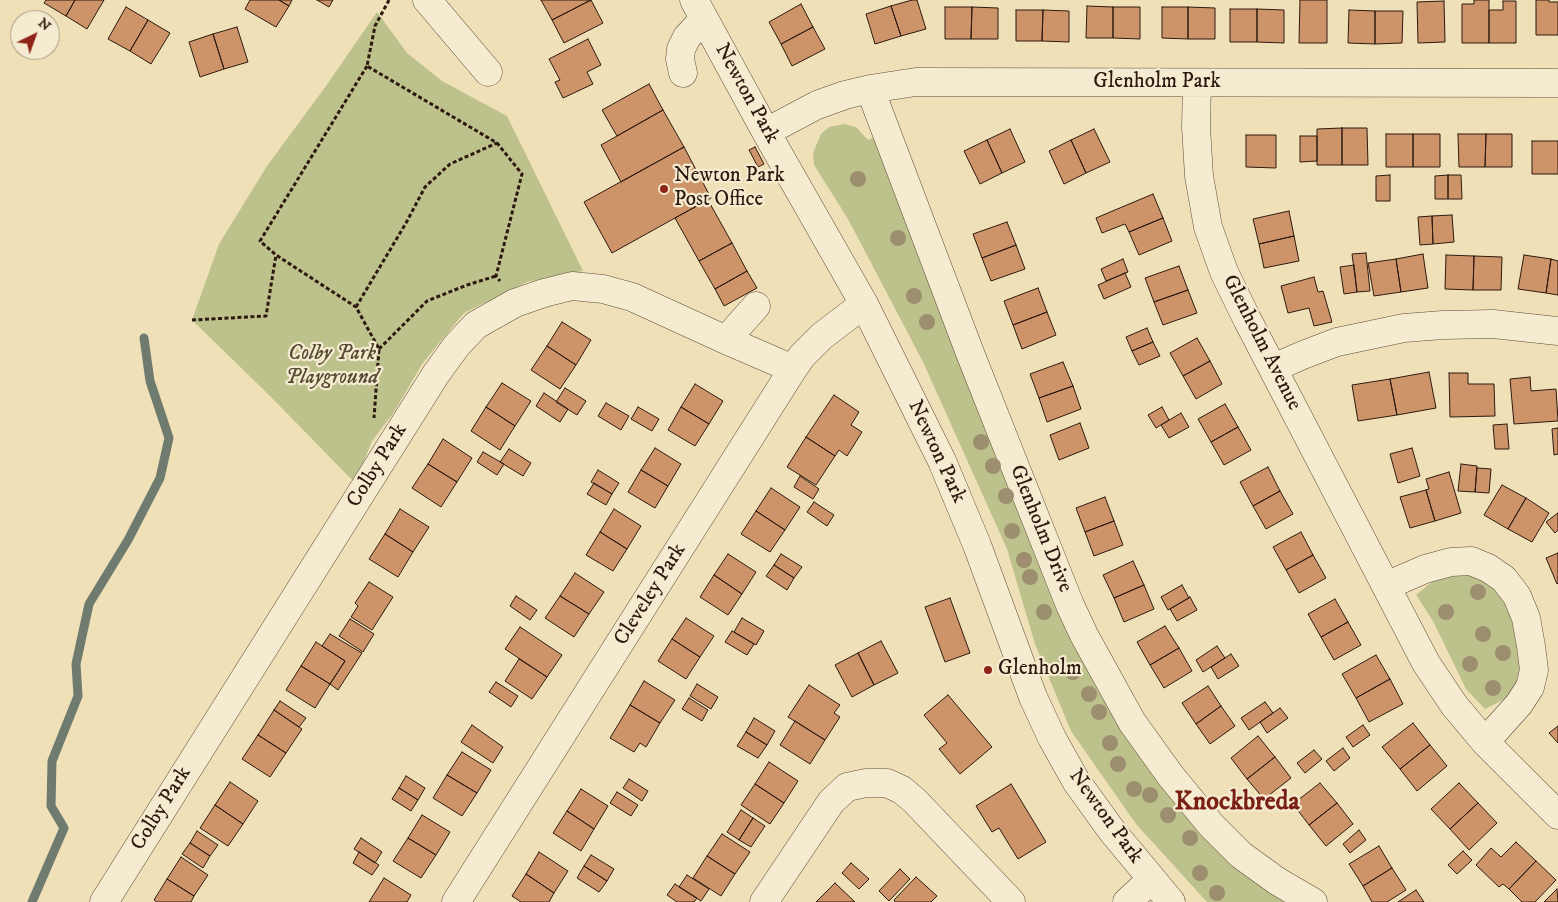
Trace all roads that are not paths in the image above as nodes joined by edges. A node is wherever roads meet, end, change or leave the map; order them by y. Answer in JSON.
{"nodes":[{"id":1,"x":427,"y":0,"type":"edge"},
{"id":2,"x":699,"y":9,"type":"edge"},
{"id":3,"x":488,"y":72,"type":"dead end"},
{"id":4,"x":683,"y":73,"type":"dead end"},
{"id":5,"x":1196,"y":83,"type":"junction"},
{"id":6,"x":1558,"y":84,"type":"edge"},
{"id":7,"x":870,"y":89,"type":"junction"},
{"id":8,"x":766,"y":132,"type":"junction"},
{"id":9,"x":864,"y":304,"type":"junction"},
{"id":10,"x":756,"y":306,"type":"dead end"},
{"id":11,"x":1558,"y":331,"type":"edge"},
{"id":12,"x":726,"y":340,"type":"junction"},
{"id":13,"x":1273,"y":368,"type":"junction"},
{"id":14,"x":793,"y":369,"type":"junction"},
{"id":15,"x":1386,"y":586,"type":"junction"},
{"id":16,"x":1485,"y":742,"type":"junction"},
{"id":17,"x":1558,"y":815,"type":"edge"},
{"id":18,"x":1152,"y":879,"type":"junction"},
{"id":19,"x":104,"y":902,"type":"edge"},
{"id":20,"x":456,"y":902,"type":"edge"},
{"id":21,"x":764,"y":902,"type":"edge"},
{"id":22,"x":1011,"y":902,"type":"edge"},
{"id":23,"x":1127,"y":902,"type":"edge"},
{"id":24,"x":1171,"y":902,"type":"edge"},
{"id":25,"x":1313,"y":902,"type":"edge"}],
"edges":[{"from":1,"to":3,"type":"street"},
{"from":2,"to":4,"type":"street"},
{"from":2,"to":8,"type":"street","name":"Newton Park"},
{"from":5,"to":6,"type":"street","name":"Glenholm Park"},
{"from":5,"to":7,"type":"street","name":"Glenholm Park"},
{"from":5,"to":13,"type":"street","name":"Glenholm Avenue"},
{"from":7,"to":8,"type":"street","name":"Glenholm Park"},
{"from":7,"to":25,"type":"street","name":"Glenholm Drive"},
{"from":8,"to":9,"type":"street","name":"Newton Park"},
{"from":9,"to":14,"type":"street","name":"Cleveley Park"},
{"from":9,"to":18,"type":"street","name":"Newton Park"},
{"from":10,"to":12,"type":"street"},
{"from":11,"to":13,"type":"street"},
{"from":12,"to":14,"type":"street","name":"Colby Park"},
{"from":12,"to":19,"type":"street","name":"Colby Park"},
{"from":13,"to":15,"type":"street","name":"Glenholm Avenue"},
{"from":14,"to":20,"type":"street","name":"Cleveley Park"},
{"from":15,"to":16,"type":"street","name":"Glenholm Avenue"},
{"from":15,"to":16,"type":"street"},
{"from":16,"to":17,"type":"street","name":"Glenholm Avenue"},
{"from":18,"to":23,"type":"street"},
{"from":18,"to":24,"type":"street","name":"Newton Park"},
{"from":21,"to":22,"type":"street"}]}
